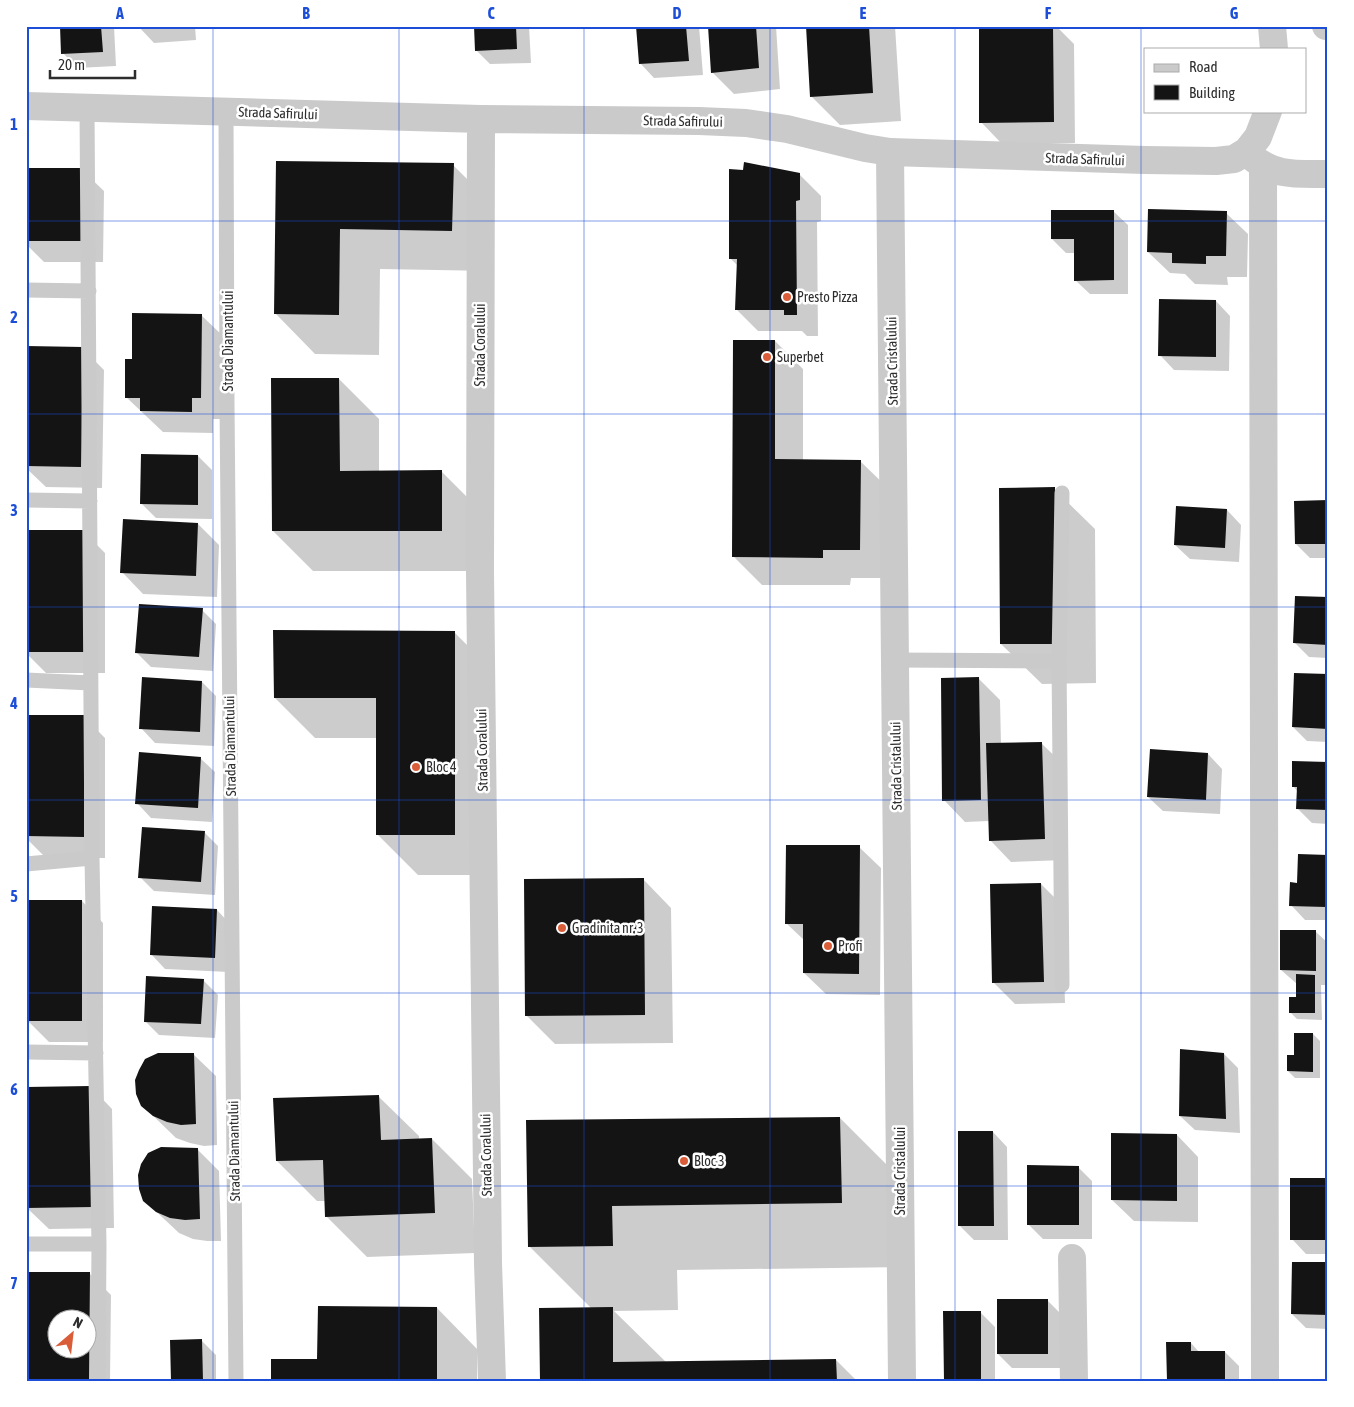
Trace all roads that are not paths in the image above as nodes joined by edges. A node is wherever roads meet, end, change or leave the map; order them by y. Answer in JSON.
{"nodes":[{"id":1,"x":1272,"y":26,"type":"edge"},
{"id":2,"x":1274,"y":48,"type":"edge"},
{"id":3,"x":26,"y":106,"type":"edge"},
{"id":4,"x":87,"y":107,"type":"junction"},
{"id":5,"x":226,"y":111,"type":"junction"},
{"id":6,"x":1268,"y":112,"type":"edge"},
{"id":7,"x":481,"y":119,"type":"junction"},
{"id":8,"x":900,"y":153,"type":"junction"},
{"id":9,"x":1255,"y":158,"type":"junction"},
{"id":10,"x":1328,"y":174,"type":"edge"},
{"id":11,"x":26,"y":290,"type":"edge"},
{"id":12,"x":88,"y":291,"type":"junction"},
{"id":13,"x":1062,"y":494,"type":"dead end"},
{"id":14,"x":26,"y":500,"type":"edge"},
{"id":15,"x":90,"y":501,"type":"junction"},
{"id":16,"x":903,"y":660,"type":"junction"},
{"id":17,"x":1059,"y":661,"type":"junction"},
{"id":18,"x":26,"y":680,"type":"edge"},
{"id":19,"x":91,"y":683,"type":"junction"},
{"id":20,"x":92,"y":858,"type":"junction"},
{"id":21,"x":26,"y":864,"type":"edge"},
{"id":22,"x":1062,"y":985,"type":"dead end"},
{"id":23,"x":26,"y":1052,"type":"edge"},
{"id":24,"x":96,"y":1053,"type":"junction"},
{"id":25,"x":26,"y":1244,"type":"edge"},
{"id":26,"x":99,"y":1244,"type":"junction"},
{"id":27,"x":1072,"y":1258,"type":"dead end"},
{"id":28,"x":908,"y":1296,"type":"junction"},
{"id":29,"x":98,"y":1381,"type":"edge"},
{"id":30,"x":236,"y":1381,"type":"edge"},
{"id":31,"x":492,"y":1381,"type":"edge"},
{"id":32,"x":902,"y":1381,"type":"edge"},
{"id":33,"x":917,"y":1381,"type":"edge"},
{"id":34,"x":1074,"y":1381,"type":"edge"},
{"id":35,"x":1265,"y":1381,"type":"edge"}],
"edges":[{"from":1,"to":2,"type":"street"},
{"from":3,"to":4,"type":"street","name":"Strada Safirului"},
{"from":4,"to":5,"type":"street","name":"Strada Safirului"},
{"from":4,"to":12,"type":"lane"},
{"from":5,"to":7,"type":"street","name":"Strada Safirului"},
{"from":5,"to":30,"type":"lane","name":"Strada Diamantului"},
{"from":6,"to":9,"type":"street"},
{"from":7,"to":8,"type":"street","name":"Strada Safirului"},
{"from":7,"to":31,"type":"street","name":"Strada Coralului"},
{"from":8,"to":9,"type":"street","name":"Strada Safirului"},
{"from":8,"to":16,"type":"street","name":"Strada Cristalului"},
{"from":9,"to":10,"type":"street"},
{"from":9,"to":35,"type":"street"},
{"from":11,"to":12,"type":"lane"},
{"from":12,"to":15,"type":"lane"},
{"from":13,"to":17,"type":"lane"},
{"from":14,"to":15,"type":"lane"},
{"from":15,"to":19,"type":"lane"},
{"from":16,"to":17,"type":"lane"},
{"from":16,"to":28,"type":"street","name":"Strada Cristalului"},
{"from":17,"to":22,"type":"lane"},
{"from":18,"to":19,"type":"lane"},
{"from":19,"to":20,"type":"lane"},
{"from":20,"to":21,"type":"lane"},
{"from":20,"to":24,"type":"lane"},
{"from":23,"to":24,"type":"lane"},
{"from":24,"to":26,"type":"lane"},
{"from":25,"to":26,"type":"lane"},
{"from":26,"to":29,"type":"lane"},
{"from":27,"to":34,"type":"street"},
{"from":28,"to":32,"type":"street","name":"Strada Cristalului"},
{"from":28,"to":33,"type":"street","name":"Strada Cristalului"}]}
